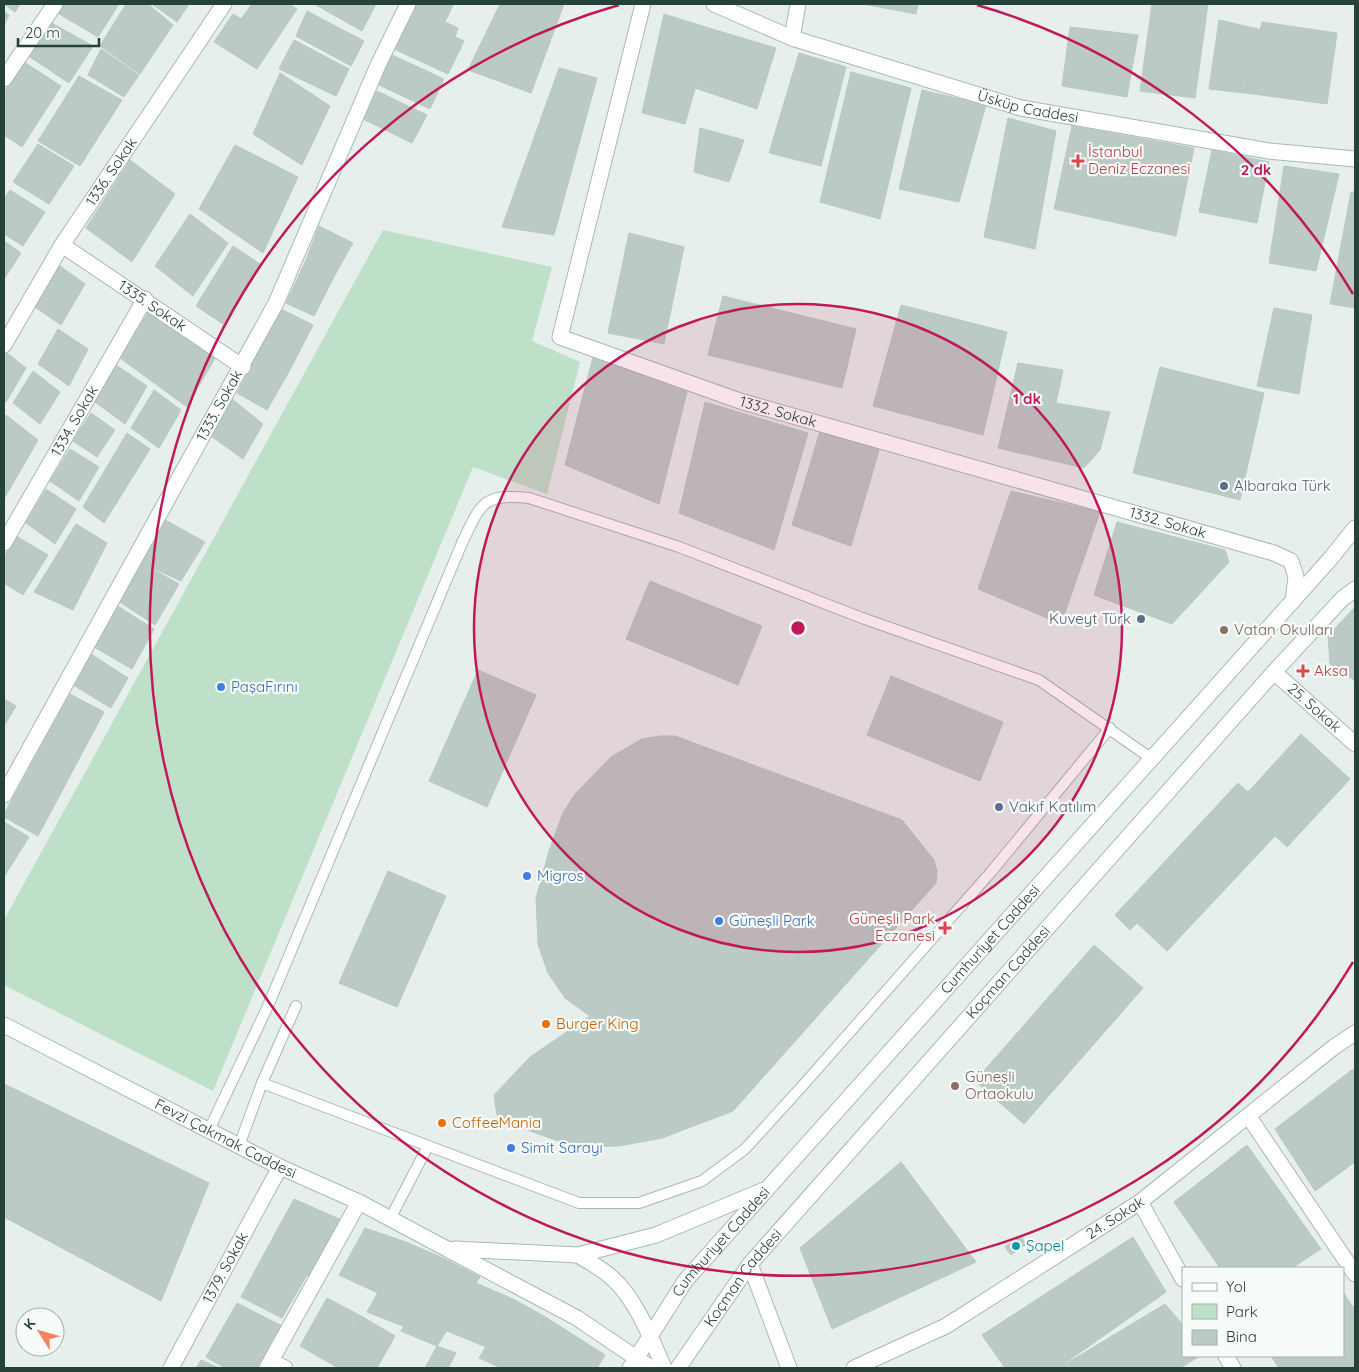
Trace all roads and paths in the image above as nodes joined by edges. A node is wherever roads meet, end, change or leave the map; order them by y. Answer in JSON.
{"nodes":[{"id":1,"x":54,"y":4,"type":"edge"},
{"id":2,"x":224,"y":4,"type":"edge"},
{"id":3,"x":408,"y":4,"type":"edge"},
{"id":4,"x":643,"y":4,"type":"edge"},
{"id":5,"x":714,"y":4,"type":"edge"},
{"id":6,"x":798,"y":4,"type":"edge"},
{"id":7,"x":792,"y":38,"type":"junction"},
{"id":8,"x":4,"y":79,"type":"edge"},
{"id":9,"x":1355,"y":159,"type":"edge"},
{"id":10,"x":62,"y":245,"type":"junction"},
{"id":11,"x":146,"y":299,"type":"junction"},
{"id":12,"x":4,"y":345,"type":"edge"},
{"id":13,"x":243,"y":367,"type":"junction"},
{"id":14,"x":1355,"y":528,"type":"edge"},
{"id":15,"x":4,"y":543,"type":"edge"},
{"id":16,"x":1355,"y":589,"type":"edge"},
{"id":17,"x":1293,"y":601,"type":"junction"},
{"id":18,"x":1274,"y":672,"type":"junction"},
{"id":19,"x":1110,"y":728,"type":"junction"},
{"id":20,"x":1355,"y":744,"type":"edge"},
{"id":21,"x":1152,"y":759,"type":"junction"},
{"id":22,"x":4,"y":795,"type":"edge"},
{"id":23,"x":296,"y":1006,"type":"dead end"},
{"id":24,"x":4,"y":1025,"type":"edge"},
{"id":25,"x":1355,"y":1033,"type":"edge"},
{"id":26,"x":262,"y":1083,"type":"junction"},
{"id":27,"x":1249,"y":1117,"type":"junction"},
{"id":28,"x":209,"y":1130,"type":"junction"},
{"id":29,"x":239,"y":1146,"type":"junction"},
{"id":30,"x":428,"y":1146,"type":"junction"},
{"id":31,"x":280,"y":1167,"type":"junction"},
{"id":32,"x":768,"y":1189,"type":"junction"},
{"id":33,"x":359,"y":1202,"type":"junction"},
{"id":34,"x":1140,"y":1202,"type":"junction"},
{"id":35,"x":390,"y":1218,"type":"junction"},
{"id":36,"x":448,"y":1248,"type":"junction"},
{"id":37,"x":578,"y":1255,"type":"junction"},
{"id":38,"x":750,"y":1264,"type":"junction"},
{"id":39,"x":1355,"y":1274,"type":"edge"},
{"id":40,"x":1182,"y":1277,"type":"edge"},
{"id":41,"x":650,"y":1335,"type":"junction"},
{"id":42,"x":1227,"y":1357,"type":"edge"},
{"id":43,"x":632,"y":1363,"type":"edge"},
{"id":44,"x":269,"y":1365,"type":"edge"},
{"id":45,"x":171,"y":1368,"type":"edge"},
{"id":46,"x":284,"y":1368,"type":"edge"},
{"id":47,"x":651,"y":1368,"type":"edge"},
{"id":48,"x":664,"y":1368,"type":"edge"},
{"id":49,"x":678,"y":1368,"type":"edge"},
{"id":50,"x":789,"y":1368,"type":"edge"},
{"id":51,"x":854,"y":1368,"type":"edge"},
{"id":52,"x":1233,"y":1368,"type":"edge"}],
"edges":[{"from":1,"to":8,"type":"street"},
{"from":2,"to":10,"type":"street","name":"1336. Sokak"},
{"from":3,"to":13,"type":"street","name":"1333. Sokak"},
{"from":4,"to":17,"type":"street","name":"1332. Sokak"},
{"from":5,"to":7,"type":"street","name":"Üsküp Caddesi"},
{"from":6,"to":7,"type":"street"},
{"from":7,"to":9,"type":"street","name":"Üsküp Caddesi"},
{"from":10,"to":11,"type":"street","name":"1335. Sokak"},
{"from":10,"to":12,"type":"street","name":"1336. Sokak"},
{"from":11,"to":13,"type":"street","name":"1335. Sokak"},
{"from":11,"to":15,"type":"street","name":"1334. Sokak"},
{"from":13,"to":22,"type":"street","name":"1333. Sokak"},
{"from":14,"to":17,"type":"street","name":"Cumhuriyet Caddesi"},
{"from":16,"to":18,"type":"street","name":"Koçman Caddesi"},
{"from":17,"to":21,"type":"street","name":"Cumhuriyet Caddesi"},
{"from":18,"to":20,"type":"street","name":"25. Sokak"},
{"from":18,"to":38,"type":"street","name":"Koçman Caddesi"},
{"from":19,"to":21,"type":"lane"},
{"from":19,"to":28,"type":"lane"},
{"from":19,"to":30,"type":"lane"},
{"from":21,"to":32,"type":"street","name":"Cumhuriyet Caddesi"},
{"from":23,"to":26,"type":"lane"},
{"from":24,"to":28,"type":"street","name":"Fevzi Çakmak Caddesi"},
{"from":25,"to":27,"type":"street","name":"24. Sokak"},
{"from":26,"to":29,"type":"lane"},
{"from":26,"to":30,"type":"lane"},
{"from":27,"to":34,"type":"street","name":"24. Sokak"},
{"from":27,"to":39,"type":"street"},
{"from":28,"to":29,"type":"street","name":"Fevzi Çakmak Caddesi"},
{"from":29,"to":31,"type":"street","name":"Fevzi Çakmak Caddesi"},
{"from":30,"to":35,"type":"lane"},
{"from":31,"to":33,"type":"street","name":"Fevzi Çakmak Caddesi"},
{"from":31,"to":45,"type":"street","name":"1379. Sokak"},
{"from":32,"to":37,"type":"street"},
{"from":32,"to":41,"type":"street","name":"Cumhuriyet Caddesi"},
{"from":33,"to":35,"type":"street","name":"Fevzi Çakmak Caddesi"},
{"from":33,"to":44,"type":"street"},
{"from":34,"to":40,"type":"street"},
{"from":34,"to":51,"type":"street","name":"24. Sokak"},
{"from":35,"to":36,"type":"street","name":"Fevzi Çakmak Caddesi"},
{"from":36,"to":37,"type":"street"},
{"from":36,"to":43,"type":"street","name":"Fevzi Çakmak Caddesi"},
{"from":37,"to":41,"type":"street"},
{"from":38,"to":49,"type":"street","name":"Koçman Caddesi"},
{"from":38,"to":50,"type":"street"},
{"from":41,"to":43,"type":"street","name":"Cumhuriyet Caddesi"},
{"from":41,"to":48,"type":"street"},
{"from":42,"to":52,"type":"street"},
{"from":43,"to":47,"type":"street","name":"Fevzi Çakmak Caddesi"},
{"from":44,"to":46,"type":"street"}]}
